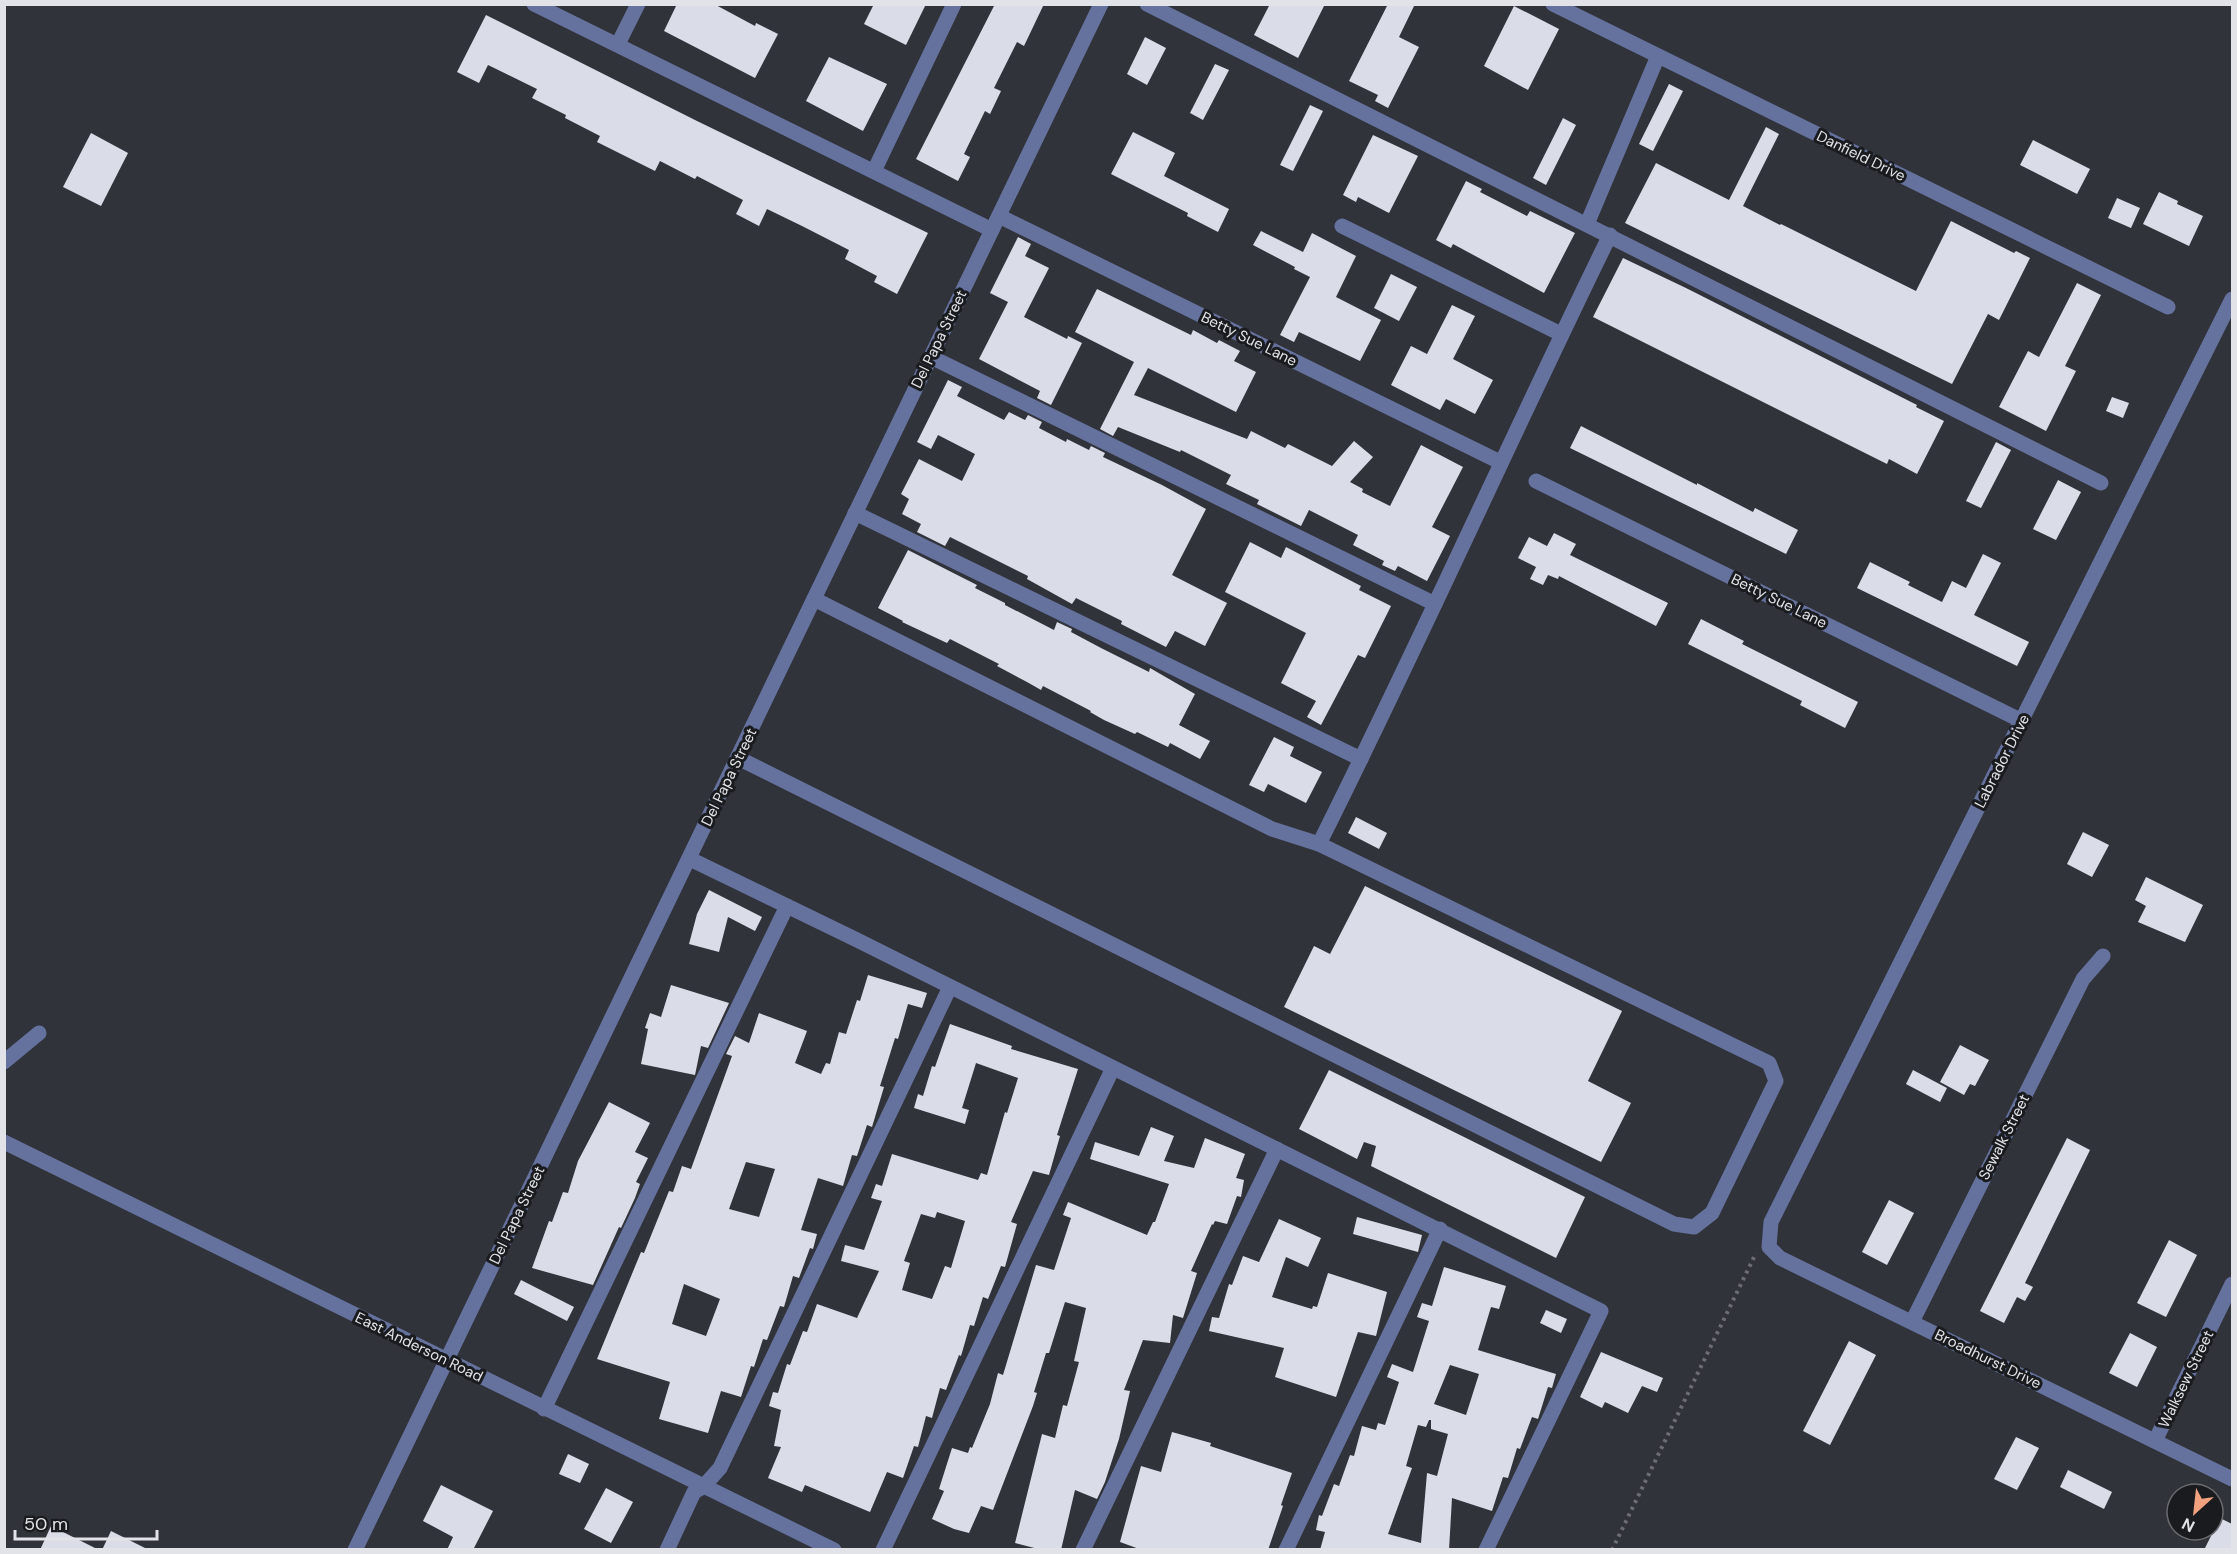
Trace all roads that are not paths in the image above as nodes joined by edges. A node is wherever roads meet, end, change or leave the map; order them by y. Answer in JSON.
{"nodes":[{"id":1,"x":534,"y":4,"type":"edge"},
{"id":2,"x":638,"y":4,"type":"edge"},
{"id":3,"x":954,"y":4,"type":"edge"},
{"id":4,"x":1101,"y":4,"type":"edge"},
{"id":5,"x":1147,"y":4,"type":"edge"},
{"id":6,"x":1553,"y":4,"type":"edge"},
{"id":7,"x":618,"y":44,"type":"junction"},
{"id":8,"x":1658,"y":56,"type":"junction"},
{"id":9,"x":874,"y":171,"type":"junction"},
{"id":10,"x":995,"y":223,"type":"junction"},
{"id":11,"x":1587,"y":224,"type":"junction"},
{"id":12,"x":1341,"y":226,"type":"dead end"},
{"id":13,"x":1610,"y":235,"type":"junction"},
{"id":14,"x":2231,"y":305,"type":"edge"},
{"id":15,"x":2168,"y":307,"type":"dead end"},
{"id":16,"x":1561,"y":334,"type":"junction"},
{"id":17,"x":931,"y":357,"type":"junction"},
{"id":18,"x":1500,"y":462,"type":"junction"},
{"id":19,"x":1536,"y":481,"type":"dead end"},
{"id":20,"x":2102,"y":483,"type":"dead end"},
{"id":21,"x":855,"y":513,"type":"junction"},
{"id":22,"x":814,"y":599,"type":"junction"},
{"id":23,"x":1435,"y":604,"type":"junction"},
{"id":24,"x":2022,"y":721,"type":"junction"},
{"id":25,"x":738,"y":758,"type":"junction"},
{"id":26,"x":1361,"y":759,"type":"junction"},
{"id":27,"x":1319,"y":844,"type":"junction"},
{"id":28,"x":690,"y":859,"type":"junction"},
{"id":29,"x":787,"y":906,"type":"junction"},
{"id":30,"x":2103,"y":956,"type":"dead end"},
{"id":31,"x":950,"y":987,"type":"junction"},
{"id":32,"x":39,"y":1033,"type":"dead end"},
{"id":33,"x":4,"y":1062,"type":"edge"},
{"id":34,"x":1113,"y":1068,"type":"junction"},
{"id":35,"x":4,"y":1142,"type":"edge"},
{"id":36,"x":1277,"y":1149,"type":"junction"},
{"id":37,"x":1771,"y":1222,"type":"joint"},
{"id":38,"x":1440,"y":1229,"type":"junction"},
{"id":39,"x":2232,"y":1284,"type":"edge"},
{"id":40,"x":1912,"y":1322,"type":"junction"},
{"id":41,"x":447,"y":1360,"type":"junction"},
{"id":42,"x":544,"y":1409,"type":"junction"},
{"id":43,"x":2155,"y":1441,"type":"junction"},
{"id":44,"x":2232,"y":1479,"type":"edge"},
{"id":45,"x":703,"y":1487,"type":"junction"},
{"id":46,"x":355,"y":1550,"type":"edge"},
{"id":47,"x":667,"y":1550,"type":"edge"},
{"id":48,"x":834,"y":1550,"type":"edge"},
{"id":49,"x":883,"y":1550,"type":"edge"},
{"id":50,"x":1083,"y":1550,"type":"edge"},
{"id":51,"x":1286,"y":1550,"type":"edge"},
{"id":52,"x":1486,"y":1550,"type":"edge"}],
"edges":[{"from":1,"to":7,"type":"street","name":"Betty Sue Lane"},
{"from":2,"to":7,"type":"street"},
{"from":3,"to":9,"type":"street"},
{"from":4,"to":10,"type":"street","name":"Del Papa Street"},
{"from":5,"to":11,"type":"street"},
{"from":6,"to":8,"type":"street","name":"Danfield Drive"},
{"from":7,"to":9,"type":"street","name":"Betty Sue Lane"},
{"from":8,"to":11,"type":"street"},
{"from":8,"to":15,"type":"street","name":"Danfield Drive"},
{"from":9,"to":10,"type":"street","name":"Betty Sue Lane"},
{"from":10,"to":17,"type":"street","name":"Del Papa Street"},
{"from":10,"to":18,"type":"street","name":"Betty Sue Lane"},
{"from":11,"to":13,"type":"street"},
{"from":12,"to":16,"type":"street"},
{"from":13,"to":16,"type":"street"},
{"from":13,"to":20,"type":"street"},
{"from":14,"to":24,"type":"street","name":"Labrador Drive"},
{"from":16,"to":18,"type":"street"},
{"from":17,"to":21,"type":"street","name":"Del Papa Street"},
{"from":17,"to":23,"type":"street"},
{"from":18,"to":23,"type":"street"},
{"from":19,"to":24,"type":"street","name":"Betty Sue Lane"},
{"from":21,"to":22,"type":"street","name":"Del Papa Street"},
{"from":21,"to":26,"type":"street"},
{"from":22,"to":25,"type":"street","name":"Del Papa Street"},
{"from":22,"to":27,"type":"street"},
{"from":23,"to":26,"type":"street"},
{"from":24,"to":37,"type":"street","name":"Labrador Drive"},
{"from":25,"to":27,"type":"street"},
{"from":25,"to":28,"type":"street","name":"Del Papa Street"},
{"from":26,"to":27,"type":"street"},
{"from":28,"to":29,"type":"street"},
{"from":28,"to":41,"type":"street","name":"Del Papa Street"},
{"from":29,"to":31,"type":"street"},
{"from":29,"to":42,"type":"street"},
{"from":30,"to":40,"type":"street","name":"Sewalk Street"},
{"from":31,"to":34,"type":"street"},
{"from":31,"to":45,"type":"street"},
{"from":32,"to":33,"type":"street"},
{"from":34,"to":36,"type":"street"},
{"from":34,"to":49,"type":"street"},
{"from":35,"to":41,"type":"street","name":"East Anderson Road"},
{"from":36,"to":38,"type":"street"},
{"from":36,"to":50,"type":"street"},
{"from":37,"to":40,"type":"street","name":"Broadhurst Drive"},
{"from":38,"to":51,"type":"street"},
{"from":38,"to":52,"type":"street"},
{"from":39,"to":43,"type":"street","name":"Walksew Street"},
{"from":40,"to":43,"type":"street","name":"Broadhurst Drive"},
{"from":41,"to":42,"type":"street","name":"East Anderson Road"},
{"from":41,"to":46,"type":"street","name":"Del Papa Street"},
{"from":42,"to":45,"type":"street","name":"East Anderson Road"},
{"from":43,"to":44,"type":"street","name":"Broadhurst Drive"},
{"from":45,"to":47,"type":"street"},
{"from":45,"to":48,"type":"street","name":"East Anderson Road"}]}
